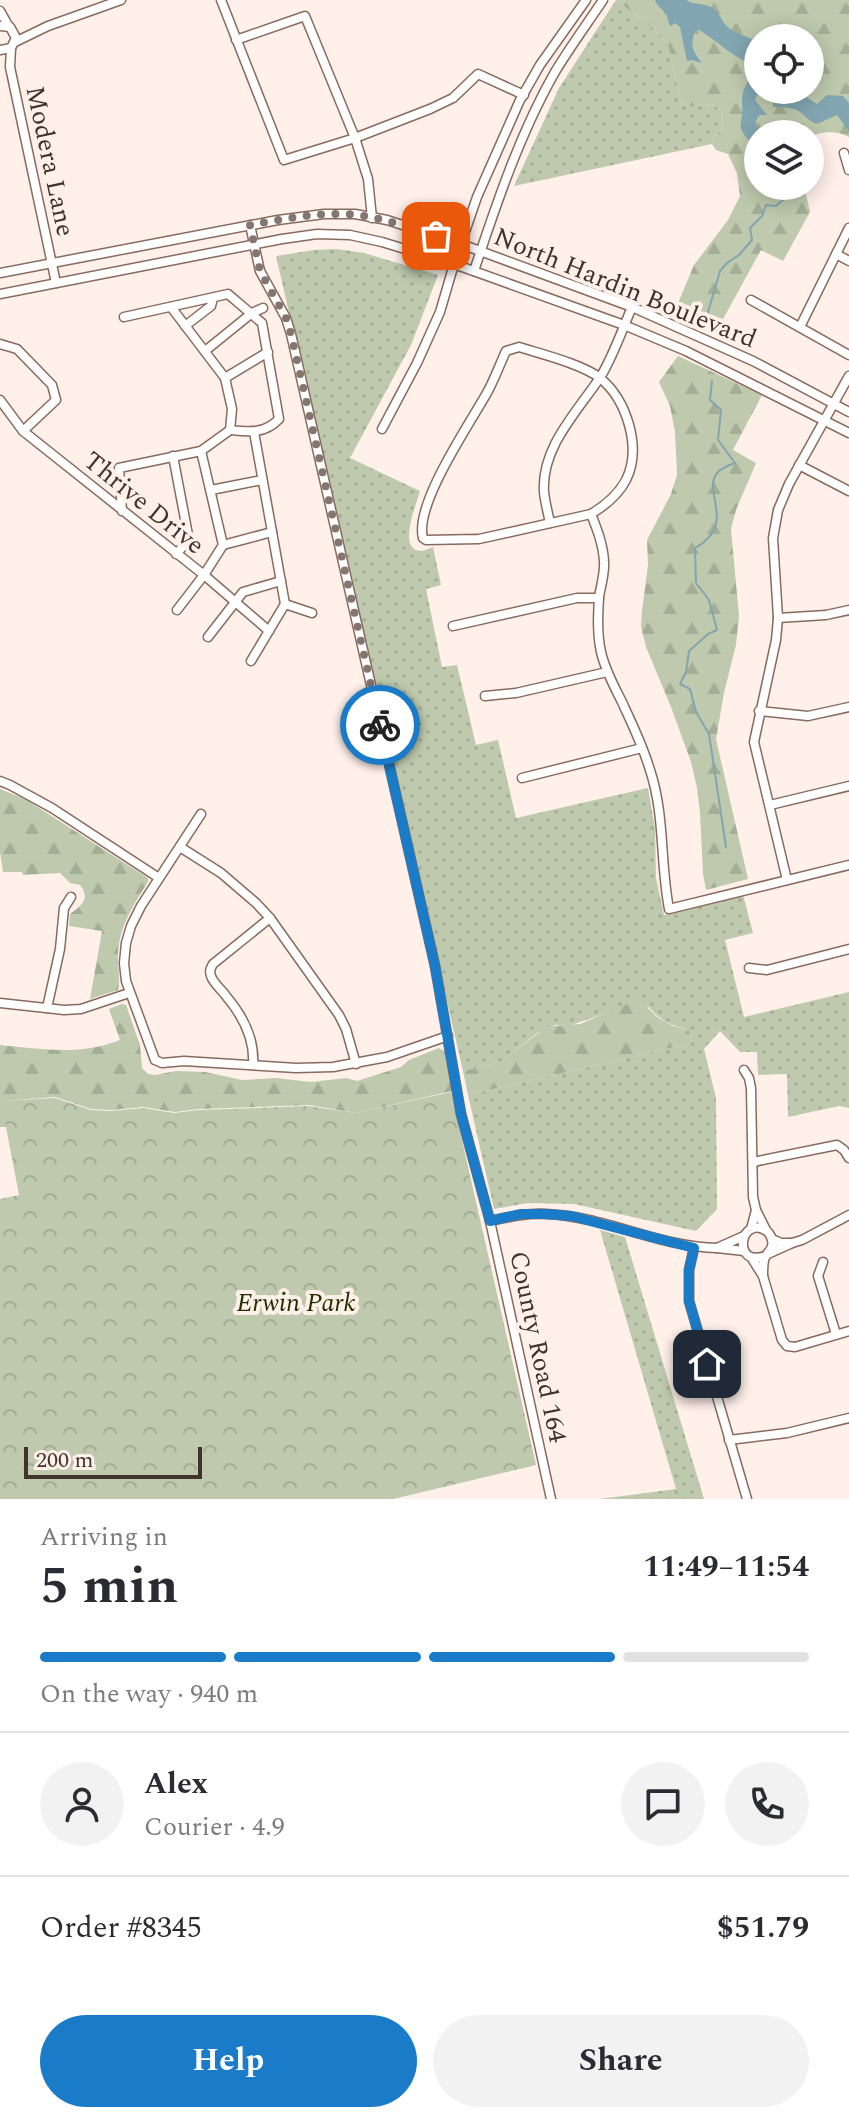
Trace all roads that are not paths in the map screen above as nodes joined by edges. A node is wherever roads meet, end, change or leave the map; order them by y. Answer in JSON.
{"nodes":[{"id":1,"x":121,"y":0,"type":"edge"},
{"id":2,"x":221,"y":0,"type":"edge"},
{"id":3,"x":586,"y":0,"type":"edge"},
{"id":4,"x":603,"y":0,"type":"edge"},
{"id":5,"x":0,"y":11,"type":"edge"},
{"id":6,"x":8,"y":28,"type":"edge"},
{"id":7,"x":36,"y":31,"type":"junction"},
{"id":8,"x":236,"y":40,"type":"junction"},
{"id":9,"x":13,"y":45,"type":"junction"},
{"id":10,"x":0,"y":51,"type":"edge"},
{"id":11,"x":10,"y":67,"type":"junction"},
{"id":12,"x":524,"y":95,"type":"junction"},
{"id":13,"x":355,"y":138,"type":"junction"},
{"id":14,"x":844,"y":153,"type":"dead end"},
{"id":15,"x":849,"y":170,"type":"edge"},
{"id":16,"x":372,"y":218,"type":"junction"},
{"id":17,"x":250,"y":225,"type":"junction"},
{"id":18,"x":849,"y":228,"type":"edge"},
{"id":19,"x":253,"y":244,"type":"junction"},
{"id":20,"x":461,"y":244,"type":"junction"},
{"id":21,"x":481,"y":251,"type":"junction"},
{"id":22,"x":836,"y":254,"type":"junction"},
{"id":23,"x":849,"y":261,"type":"edge"},
{"id":24,"x":52,"y":263,"type":"junction"},
{"id":25,"x":454,"y":264,"type":"junction"},
{"id":26,"x":474,"y":271,"type":"junction"},
{"id":27,"x":0,"y":273,"type":"edge"},
{"id":28,"x":56,"y":283,"type":"junction"},
{"id":29,"x":0,"y":294,"type":"edge"},
{"id":30,"x":213,"y":298,"type":"junction"},
{"id":31,"x":751,"y":300,"type":"dead end"},
{"id":32,"x":171,"y":307,"type":"junction"},
{"id":33,"x":632,"y":307,"type":"junction"},
{"id":34,"x":263,"y":308,"type":"dead end"},
{"id":35,"x":252,"y":313,"type":"junction"},
{"id":36,"x":124,"y":317,"type":"dead end"},
{"id":37,"x":624,"y":325,"type":"junction"},
{"id":38,"x":185,"y":326,"type":"junction"},
{"id":39,"x":800,"y":327,"type":"junction"},
{"id":40,"x":0,"y":344,"type":"edge"},
{"id":41,"x":205,"y":351,"type":"junction"},
{"id":42,"x":268,"y":352,"type":"junction"},
{"id":43,"x":849,"y":355,"type":"edge"},
{"id":44,"x":849,"y":376,"type":"edge"},
{"id":45,"x":225,"y":378,"type":"junction"},
{"id":46,"x":599,"y":378,"type":"junction"},
{"id":47,"x":0,"y":400,"type":"edge"},
{"id":48,"x":834,"y":404,"type":"junction"},
{"id":49,"x":849,"y":412,"type":"edge"},
{"id":50,"x":825,"y":420,"type":"junction"},
{"id":51,"x":382,"y":429,"type":"dead end"},
{"id":52,"x":230,"y":430,"type":"junction"},
{"id":53,"x":23,"y":431,"type":"junction"},
{"id":54,"x":254,"y":432,"type":"junction"},
{"id":55,"x":849,"y":433,"type":"edge"},
{"id":56,"x":201,"y":451,"type":"junction"},
{"id":57,"x":173,"y":456,"type":"junction"},
{"id":58,"x":799,"y":465,"type":"junction"},
{"id":59,"x":262,"y":480,"type":"junction"},
{"id":60,"x":211,"y":490,"type":"junction"},
{"id":61,"x":849,"y":491,"type":"edge"},
{"id":62,"x":122,"y":511,"type":"junction"},
{"id":63,"x":591,"y":514,"type":"junction"},
{"id":64,"x":550,"y":523,"type":"junction"},
{"id":65,"x":272,"y":532,"type":"junction"},
{"id":66,"x":223,"y":545,"type":"junction"},
{"id":67,"x":176,"y":554,"type":"junction"},
{"id":68,"x":204,"y":575,"type":"junction"},
{"id":69,"x":281,"y":581,"type":"junction"},
{"id":70,"x":599,"y":598,"type":"junction"},
{"id":71,"x":234,"y":602,"type":"junction"},
{"id":72,"x":285,"y":604,"type":"junction"},
{"id":73,"x":177,"y":610,"type":"dead end"},
{"id":74,"x":849,"y":610,"type":"edge"},
{"id":75,"x":312,"y":613,"type":"dead end"},
{"id":76,"x":778,"y":618,"type":"junction"},
{"id":77,"x":453,"y":626,"type":"dead end"},
{"id":78,"x":269,"y":631,"type":"junction"},
{"id":79,"x":208,"y":637,"type":"dead end"},
{"id":80,"x":251,"y":661,"type":"dead end"},
{"id":81,"x":607,"y":672,"type":"junction"},
{"id":82,"x":485,"y":696,"type":"dead end"},
{"id":83,"x":849,"y":707,"type":"edge"},
{"id":84,"x":759,"y":711,"type":"junction"},
{"id":85,"x":642,"y":748,"type":"junction"},
{"id":86,"x":522,"y":778,"type":"dead end"},
{"id":87,"x":0,"y":781,"type":"edge"},
{"id":88,"x":849,"y":786,"type":"edge"},
{"id":89,"x":770,"y":805,"type":"junction"},
{"id":90,"x":201,"y":814,"type":"dead end"},
{"id":91,"x":180,"y":847,"type":"junction"},
{"id":92,"x":849,"y":867,"type":"edge"},
{"id":93,"x":159,"y":878,"type":"junction"},
{"id":94,"x":787,"y":880,"type":"junction"},
{"id":95,"x":71,"y":897,"type":"dead end"},
{"id":96,"x":270,"y":918,"type":"junction"},
{"id":97,"x":849,"y":949,"type":"edge"},
{"id":98,"x":749,"y":968,"type":"dead end"},
{"id":99,"x":129,"y":993,"type":"junction"},
{"id":100,"x":0,"y":1003,"type":"edge"},
{"id":101,"x":47,"y":1008,"type":"junction"},
{"id":102,"x":448,"y":1036,"type":"junction"},
{"id":103,"x":356,"y":1064,"type":"junction"},
{"id":104,"x":253,"y":1065,"type":"junction"},
{"id":105,"x":744,"y":1070,"type":"dead end"},
{"id":106,"x":849,"y":1158,"type":"edge"},
{"id":107,"x":753,"y":1162,"type":"junction"},
{"id":108,"x":756,"y":1210,"type":"junction"},
{"id":109,"x":849,"y":1215,"type":"edge"},
{"id":110,"x":490,"y":1221,"type":"junction"},
{"id":111,"x":748,"y":1233,"type":"junction"},
{"id":112,"x":769,"y":1235,"type":"junction"},
{"id":113,"x":792,"y":1243,"type":"junction"},
{"id":114,"x":694,"y":1248,"type":"junction"},
{"id":115,"x":717,"y":1248,"type":"junction"},
{"id":116,"x":748,"y":1254,"type":"junction"},
{"id":117,"x":767,"y":1254,"type":"junction"},
{"id":118,"x":823,"y":1262,"type":"dead end"},
{"id":119,"x":763,"y":1276,"type":"junction"},
{"id":120,"x":849,"y":1331,"type":"edge"},
{"id":121,"x":836,"y":1334,"type":"junction"},
{"id":122,"x":849,"y":1418,"type":"edge"},
{"id":123,"x":729,"y":1440,"type":"junction"},
{"id":124,"x":551,"y":1499,"type":"edge"},
{"id":125,"x":747,"y":1499,"type":"edge"}],
"edges":[{"from":1,"to":7,"type":"street"},
{"from":2,"to":8,"type":"street"},
{"from":3,"to":12,"type":"street"},
{"from":4,"to":21,"type":"street"},
{"from":5,"to":6,"type":"street"},
{"from":6,"to":7,"type":"street"},
{"from":6,"to":9,"type":"street","name":"Modera Lane"},
{"from":7,"to":9,"type":"street"},
{"from":8,"to":13,"type":"street"},
{"from":8,"to":13,"type":"street"},
{"from":9,"to":10,"type":"street"},
{"from":9,"to":11,"type":"street","name":"Modera Lane"},
{"from":10,"to":11,"type":"street","name":"Modera Lane"},
{"from":11,"to":24,"type":"street","name":"Modera Lane"},
{"from":12,"to":13,"type":"street"},
{"from":12,"to":20,"type":"street"},
{"from":13,"to":16,"type":"street"},
{"from":14,"to":15,"type":"street"},
{"from":16,"to":17,"type":"street","name":"North Hardin Boulevard"},
{"from":16,"to":20,"type":"street","name":"North Hardin Boulevard"},
{"from":17,"to":19,"type":"street","name":"County Road 164"},
{"from":17,"to":24,"type":"street","name":"North Hardin Boulevard"},
{"from":18,"to":22,"type":"street"},
{"from":19,"to":25,"type":"street","name":"North Hardin Boulevard"},
{"from":19,"to":28,"type":"street","name":"North Hardin Boulevard"},
{"from":19,"to":102,"type":"street","name":"County Road 164"},
{"from":20,"to":21,"type":"street","name":"North Hardin Boulevard"},
{"from":20,"to":25,"type":"street"},
{"from":21,"to":26,"type":"street"},
{"from":21,"to":33,"type":"street","name":"North Hardin Boulevard"},
{"from":22,"to":23,"type":"street"},
{"from":22,"to":39,"type":"street"},
{"from":24,"to":27,"type":"street","name":"North Hardin Boulevard"},
{"from":24,"to":28,"type":"street","name":"Modera Lane"},
{"from":25,"to":26,"type":"street","name":"North Hardin Boulevard"},
{"from":25,"to":51,"type":"street"},
{"from":26,"to":37,"type":"street","name":"North Hardin Boulevard"},
{"from":28,"to":29,"type":"street","name":"North Hardin Boulevard"},
{"from":30,"to":32,"type":"street"},
{"from":30,"to":35,"type":"street"},
{"from":30,"to":38,"type":"street"},
{"from":31,"to":39,"type":"street"},
{"from":32,"to":36,"type":"street"},
{"from":32,"to":38,"type":"street"},
{"from":33,"to":37,"type":"street"},
{"from":33,"to":48,"type":"street","name":"North Hardin Boulevard"},
{"from":34,"to":35,"type":"street"},
{"from":35,"to":41,"type":"street"},
{"from":35,"to":42,"type":"street"},
{"from":37,"to":46,"type":"street"},
{"from":37,"to":50,"type":"street","name":"North Hardin Boulevard"},
{"from":38,"to":41,"type":"street"},
{"from":39,"to":43,"type":"street"},
{"from":40,"to":53,"type":"street"},
{"from":41,"to":45,"type":"street"},
{"from":42,"to":45,"type":"street"},
{"from":42,"to":54,"type":"street"},
{"from":44,"to":48,"type":"street"},
{"from":45,"to":52,"type":"street"},
{"from":46,"to":63,"type":"street"},
{"from":46,"to":64,"type":"street"},
{"from":46,"to":64,"type":"street"},
{"from":47,"to":53,"type":"street","name":"Thrive Drive"},
{"from":48,"to":49,"type":"street","name":"North Hardin Boulevard"},
{"from":48,"to":50,"type":"street"},
{"from":50,"to":55,"type":"street","name":"North Hardin Boulevard"},
{"from":50,"to":58,"type":"street"},
{"from":52,"to":54,"type":"street"},
{"from":52,"to":56,"type":"street"},
{"from":53,"to":62,"type":"street","name":"Thrive Drive"},
{"from":54,"to":59,"type":"street"},
{"from":56,"to":57,"type":"street"},
{"from":56,"to":60,"type":"street"},
{"from":57,"to":62,"type":"street"},
{"from":57,"to":67,"type":"street"},
{"from":58,"to":61,"type":"street"},
{"from":58,"to":76,"type":"street"},
{"from":59,"to":60,"type":"street"},
{"from":59,"to":65,"type":"street"},
{"from":60,"to":66,"type":"street"},
{"from":62,"to":67,"type":"street","name":"Thrive Drive"},
{"from":63,"to":64,"type":"street"},
{"from":63,"to":70,"type":"street"},
{"from":65,"to":66,"type":"street"},
{"from":65,"to":69,"type":"street"},
{"from":66,"to":68,"type":"street"},
{"from":67,"to":68,"type":"street","name":"Thrive Drive"},
{"from":68,"to":71,"type":"street","name":"Thrive Drive"},
{"from":68,"to":73,"type":"street"},
{"from":69,"to":71,"type":"street"},
{"from":69,"to":72,"type":"street"},
{"from":70,"to":77,"type":"street"},
{"from":70,"to":81,"type":"street"},
{"from":71,"to":78,"type":"street","name":"Thrive Drive"},
{"from":71,"to":79,"type":"street"},
{"from":72,"to":75,"type":"street"},
{"from":72,"to":78,"type":"street"},
{"from":74,"to":76,"type":"street"},
{"from":76,"to":84,"type":"street"},
{"from":78,"to":80,"type":"street"},
{"from":81,"to":82,"type":"street"},
{"from":81,"to":85,"type":"street"},
{"from":83,"to":84,"type":"street"},
{"from":84,"to":89,"type":"street"},
{"from":85,"to":86,"type":"street"},
{"from":85,"to":94,"type":"street"},
{"from":87,"to":93,"type":"street"},
{"from":88,"to":89,"type":"street"},
{"from":89,"to":94,"type":"street"},
{"from":90,"to":91,"type":"street"},
{"from":91,"to":93,"type":"street"},
{"from":91,"to":96,"type":"street"},
{"from":92,"to":94,"type":"street"},
{"from":93,"to":99,"type":"street"},
{"from":95,"to":101,"type":"street"},
{"from":96,"to":103,"type":"street"},
{"from":96,"to":104,"type":"street"},
{"from":97,"to":98,"type":"street"},
{"from":99,"to":101,"type":"street"},
{"from":99,"to":104,"type":"street"},
{"from":100,"to":101,"type":"street"},
{"from":102,"to":103,"type":"street"},
{"from":102,"to":110,"type":"street","name":"County Road 164"},
{"from":103,"to":104,"type":"street"},
{"from":105,"to":107,"type":"street"},
{"from":106,"to":107,"type":"street"},
{"from":107,"to":108,"type":"street"},
{"from":108,"to":111,"type":"street"},
{"from":108,"to":112,"type":"street"},
{"from":109,"to":113,"type":"street"},
{"from":110,"to":114,"type":"street"},
{"from":110,"to":124,"type":"street","name":"County Road 164"},
{"from":111,"to":112,"type":"street"},
{"from":111,"to":115,"type":"street"},
{"from":111,"to":116,"type":"street"},
{"from":112,"to":113,"type":"street"},
{"from":112,"to":117,"type":"street"},
{"from":113,"to":117,"type":"street"},
{"from":114,"to":115,"type":"street"},
{"from":114,"to":123,"type":"street"},
{"from":115,"to":116,"type":"street"},
{"from":116,"to":117,"type":"street"},
{"from":116,"to":119,"type":"street"},
{"from":117,"to":119,"type":"street"},
{"from":118,"to":121,"type":"street"},
{"from":119,"to":121,"type":"street"},
{"from":120,"to":121,"type":"street"},
{"from":122,"to":123,"type":"street"},
{"from":123,"to":125,"type":"street"}]}
